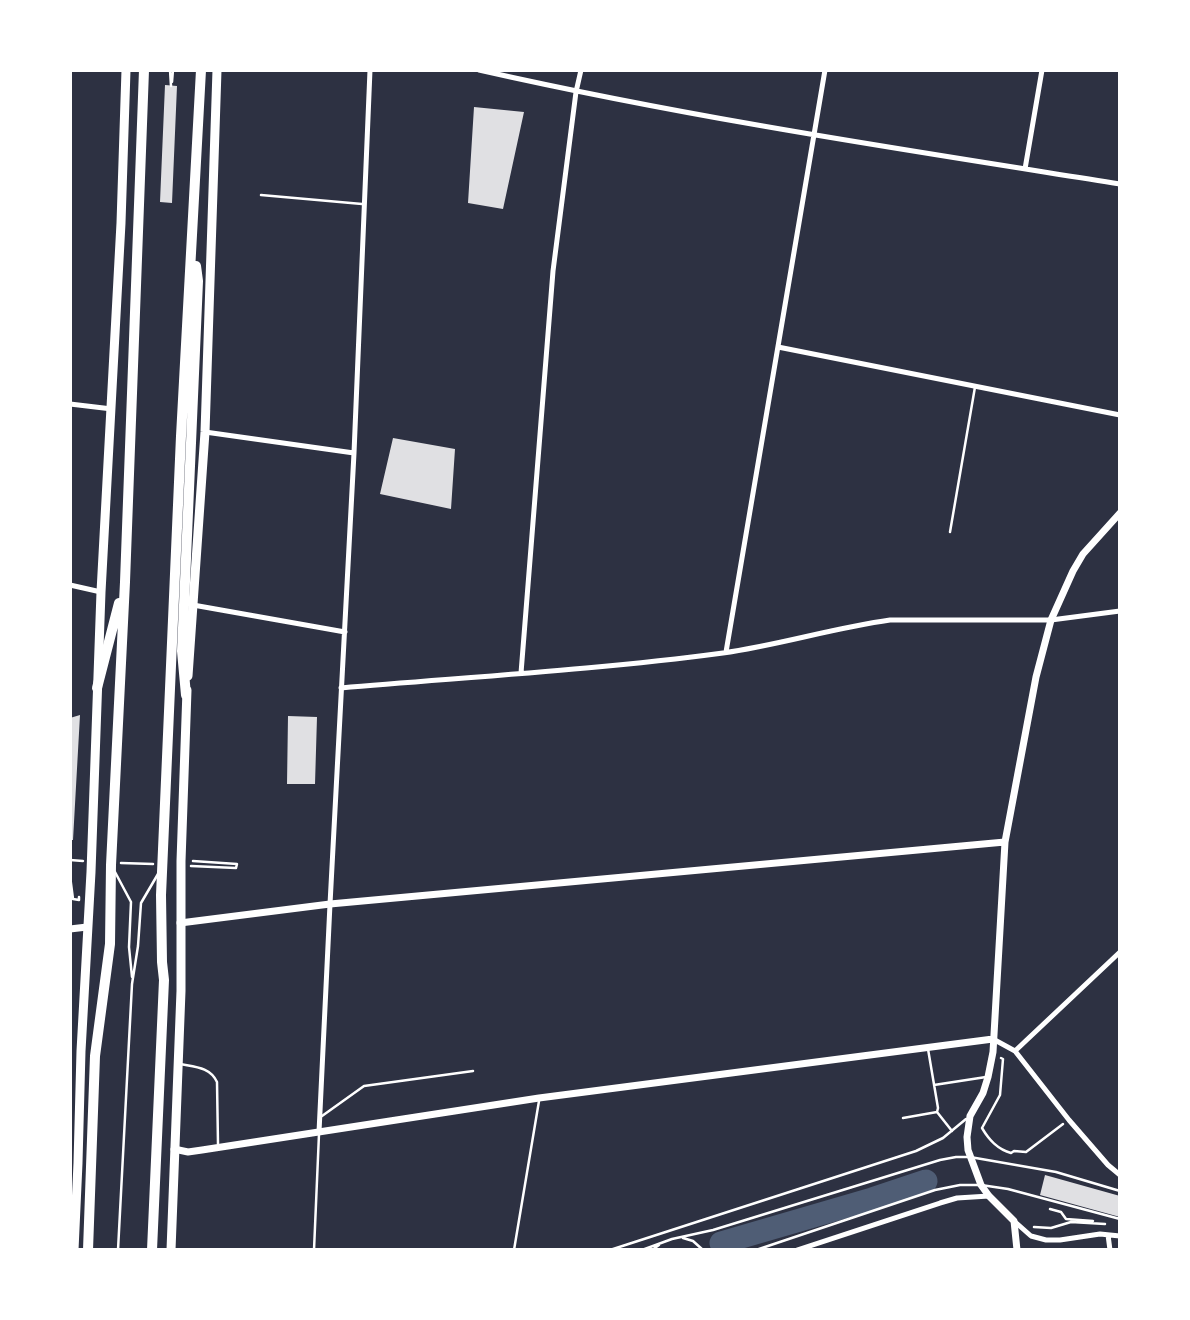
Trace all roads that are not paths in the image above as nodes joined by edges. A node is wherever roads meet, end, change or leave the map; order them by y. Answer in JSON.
{"nodes":[{"id":1,"x":126,"y":70,"type":"edge"},
{"id":2,"x":144,"y":70,"type":"edge"},
{"id":3,"x":201,"y":70,"type":"edge"},
{"id":4,"x":217,"y":70,"type":"edge"},
{"id":5,"x":370,"y":70,"type":"edge"},
{"id":6,"x":479,"y":70,"type":"edge"},
{"id":7,"x":581,"y":70,"type":"edge"},
{"id":8,"x":825,"y":70,"type":"edge"},
{"id":9,"x":1042,"y":70,"type":"edge"},
{"id":10,"x":576,"y":92,"type":"junction"},
{"id":11,"x":814,"y":134,"type":"junction"},
{"id":12,"x":1025,"y":169,"type":"junction"},
{"id":13,"x":1120,"y":184,"type":"edge"},
{"id":14,"x":261,"y":195,"type":"dead end"},
{"id":15,"x":364,"y":204,"type":"junction"},
{"id":16,"x":193,"y":245,"type":"junction"},
{"id":17,"x":778,"y":346,"type":"junction"},
{"id":18,"x":976,"y":386,"type":"junction"},
{"id":19,"x":70,"y":404,"type":"edge"},
{"id":20,"x":112,"y":410,"type":"junction"},
{"id":21,"x":1120,"y":415,"type":"edge"},
{"id":22,"x":205,"y":432,"type":"junction"},
{"id":23,"x":354,"y":453,"type":"junction"},
{"id":24,"x":1120,"y":513,"type":"edge"},
{"id":25,"x":950,"y":532,"type":"dead end"},
{"id":26,"x":125,"y":582,"type":"junction"},
{"id":27,"x":70,"y":585,"type":"edge"},
{"id":28,"x":101,"y":592,"type":"junction"},
{"id":29,"x":192,"y":605,"type":"junction"},
{"id":30,"x":1120,"y":611,"type":"edge"},
{"id":31,"x":1051,"y":620,"type":"junction"},
{"id":32,"x":345,"y":632,"type":"junction"},
{"id":33,"x":726,"y":652,"type":"junction"},
{"id":34,"x":522,"y":673,"type":"junction"},
{"id":35,"x":97,"y":688,"type":"junction"},
{"id":36,"x":341,"y":688,"type":"junction"},
{"id":37,"x":186,"y":695,"type":"junction"},
{"id":38,"x":1005,"y":842,"type":"junction"},
{"id":39,"x":111,"y":865,"type":"junction"},
{"id":40,"x":162,"y":867,"type":"junction"},
{"id":41,"x":330,"y":904,"type":"junction"},
{"id":42,"x":180,"y":923,"type":"junction"},
{"id":43,"x":87,"y":927,"type":"junction"},
{"id":44,"x":70,"y":929,"type":"edge"},
{"id":45,"x":1120,"y":952,"type":"edge"},
{"id":46,"x":132,"y":984,"type":"junction"},
{"id":47,"x":993,"y":1039,"type":"junction"},
{"id":48,"x":928,"y":1048,"type":"junction"},
{"id":49,"x":1015,"y":1051,"type":"junction"},
{"id":50,"x":178,"y":1063,"type":"junction"},
{"id":51,"x":473,"y":1071,"type":"dead end"},
{"id":52,"x":988,"y":1077,"type":"junction"},
{"id":53,"x":934,"y":1085,"type":"junction"},
{"id":54,"x":539,"y":1098,"type":"junction"},
{"id":55,"x":937,"y":1112,"type":"junction"},
{"id":56,"x":970,"y":1116,"type":"junction"},
{"id":57,"x":320,"y":1117,"type":"junction"},
{"id":58,"x":903,"y":1118,"type":"dead end"},
{"id":59,"x":952,"y":1131,"type":"junction"},
{"id":60,"x":320,"y":1132,"type":"junction"},
{"id":61,"x":218,"y":1147,"type":"junction"},
{"id":62,"x":174,"y":1149,"type":"junction"},
{"id":63,"x":970,"y":1157,"type":"junction"},
{"id":64,"x":74,"y":1164,"type":"edge"},
{"id":65,"x":1120,"y":1175,"type":"edge"},
{"id":66,"x":981,"y":1185,"type":"junction"},
{"id":67,"x":1120,"y":1191,"type":"edge"},
{"id":68,"x":989,"y":1196,"type":"junction"},
{"id":69,"x":1120,"y":1219,"type":"edge"},
{"id":70,"x":1014,"y":1222,"type":"junction"},
{"id":71,"x":1108,"y":1234,"type":"junction"},
{"id":72,"x":1120,"y":1236,"type":"edge"},
{"id":73,"x":676,"y":1238,"type":"junction"},
{"id":74,"x":665,"y":1242,"type":"junction"},
{"id":75,"x":74,"y":1250,"type":"edge"},
{"id":76,"x":88,"y":1250,"type":"edge"},
{"id":77,"x":118,"y":1250,"type":"edge"},
{"id":78,"x":152,"y":1250,"type":"edge"},
{"id":79,"x":171,"y":1250,"type":"edge"},
{"id":80,"x":314,"y":1250,"type":"edge"},
{"id":81,"x":514,"y":1250,"type":"edge"},
{"id":82,"x":610,"y":1250,"type":"edge"},
{"id":83,"x":642,"y":1250,"type":"edge"},
{"id":84,"x":654,"y":1250,"type":"edge"},
{"id":85,"x":703,"y":1250,"type":"edge"},
{"id":86,"x":756,"y":1250,"type":"edge"},
{"id":87,"x":797,"y":1250,"type":"edge"},
{"id":88,"x":1017,"y":1250,"type":"edge"},
{"id":89,"x":1110,"y":1250,"type":"edge"}],
"edges":[{"from":1,"to":20,"type":"highway"},
{"from":2,"to":26,"type":"highway"},
{"from":3,"to":16,"type":"highway"},
{"from":4,"to":22,"type":"highway"},
{"from":5,"to":15,"type":"street"},
{"from":6,"to":10,"type":"street"},
{"from":7,"to":10,"type":"street"},
{"from":8,"to":11,"type":"street"},
{"from":9,"to":12,"type":"street"},
{"from":10,"to":11,"type":"street"},
{"from":10,"to":34,"type":"street"},
{"from":11,"to":12,"type":"street"},
{"from":11,"to":17,"type":"street"},
{"from":12,"to":13,"type":"street"},
{"from":14,"to":15,"type":"lane"},
{"from":15,"to":23,"type":"street"},
{"from":16,"to":37,"type":"highway"},
{"from":16,"to":40,"type":"highway"},
{"from":17,"to":18,"type":"street"},
{"from":17,"to":33,"type":"street"},
{"from":18,"to":21,"type":"street"},
{"from":18,"to":25,"type":"lane"},
{"from":19,"to":20,"type":"street"},
{"from":20,"to":28,"type":"highway"},
{"from":22,"to":23,"type":"street"},
{"from":22,"to":29,"type":"highway"},
{"from":23,"to":32,"type":"street"},
{"from":24,"to":31,"type":"street"},
{"from":26,"to":35,"type":"highway"},
{"from":26,"to":39,"type":"highway"},
{"from":27,"to":28,"type":"street"},
{"from":28,"to":35,"type":"highway"},
{"from":29,"to":32,"type":"street"},
{"from":29,"to":37,"type":"highway"},
{"from":30,"to":31,"type":"street"},
{"from":31,"to":33,"type":"street"},
{"from":31,"to":38,"type":"street"},
{"from":32,"to":36,"type":"street"},
{"from":33,"to":34,"type":"street"},
{"from":34,"to":36,"type":"street"},
{"from":35,"to":43,"type":"highway"},
{"from":36,"to":41,"type":"street"},
{"from":37,"to":42,"type":"highway"},
{"from":38,"to":41,"type":"street"},
{"from":38,"to":47,"type":"street"},
{"from":39,"to":46,"type":"lane"},
{"from":39,"to":76,"type":"highway"},
{"from":40,"to":46,"type":"lane"},
{"from":40,"to":78,"type":"highway"},
{"from":41,"to":42,"type":"street"},
{"from":41,"to":57,"type":"street"},
{"from":42,"to":50,"type":"highway"},
{"from":43,"to":44,"type":"street"},
{"from":43,"to":64,"type":"highway"},
{"from":45,"to":49,"type":"street"},
{"from":46,"to":77,"type":"lane"},
{"from":47,"to":48,"type":"street"},
{"from":47,"to":49,"type":"street"},
{"from":47,"to":52,"type":"street"},
{"from":48,"to":53,"type":"lane"},
{"from":48,"to":54,"type":"street"},
{"from":49,"to":65,"type":"street"},
{"from":50,"to":61,"type":"lane"},
{"from":50,"to":62,"type":"highway"},
{"from":51,"to":57,"type":"lane"},
{"from":52,"to":53,"type":"lane"},
{"from":52,"to":56,"type":"street"},
{"from":53,"to":55,"type":"lane"},
{"from":54,"to":60,"type":"street"},
{"from":54,"to":81,"type":"lane"},
{"from":55,"to":58,"type":"lane"},
{"from":55,"to":59,"type":"lane"},
{"from":56,"to":59,"type":"lane"},
{"from":56,"to":63,"type":"street"},
{"from":57,"to":60,"type":"street"},
{"from":59,"to":82,"type":"lane"},
{"from":60,"to":61,"type":"street"},
{"from":60,"to":80,"type":"lane"},
{"from":61,"to":62,"type":"street"},
{"from":62,"to":79,"type":"highway"},
{"from":63,"to":66,"type":"street"},
{"from":63,"to":67,"type":"lane"},
{"from":63,"to":73,"type":"lane"},
{"from":64,"to":75,"type":"highway"},
{"from":66,"to":68,"type":"street"},
{"from":66,"to":69,"type":"lane"},
{"from":66,"to":86,"type":"lane"},
{"from":68,"to":70,"type":"street"},
{"from":68,"to":87,"type":"street"},
{"from":70,"to":71,"type":"street"},
{"from":70,"to":88,"type":"street"},
{"from":71,"to":72,"type":"street"},
{"from":71,"to":89,"type":"street"},
{"from":73,"to":74,"type":"lane"},
{"from":73,"to":85,"type":"lane"},
{"from":74,"to":83,"type":"lane"},
{"from":74,"to":84,"type":"lane"}]}
